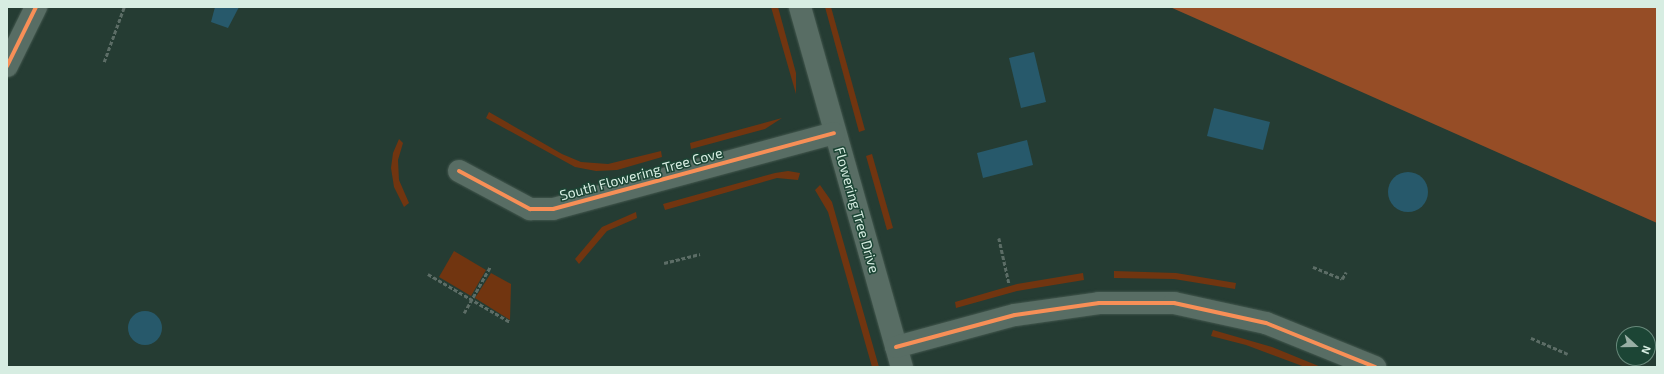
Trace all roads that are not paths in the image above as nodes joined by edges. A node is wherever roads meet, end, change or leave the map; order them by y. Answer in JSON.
{"nodes":[{"id":1,"x":36,"y":7,"type":"edge"},
{"id":2,"x":800,"y":7,"type":"edge"},
{"id":3,"x":7,"y":66,"type":"edge"},
{"id":4,"x":834,"y":132,"type":"junction"},
{"id":5,"x":459,"y":171,"type":"dead end"},
{"id":6,"x":899,"y":357,"type":"edge"},
{"id":7,"x":1375,"y":367,"type":"edge"}],
"edges":[{"from":1,"to":3,"type":"street"},
{"from":2,"to":4,"type":"street","name":"Flowering Tree Drive"},
{"from":4,"to":5,"type":"street","name":"South Flowering Tree Cove"},
{"from":4,"to":6,"type":"street","name":"Flowering Tree Drive"},
{"from":6,"to":7,"type":"street"}]}
